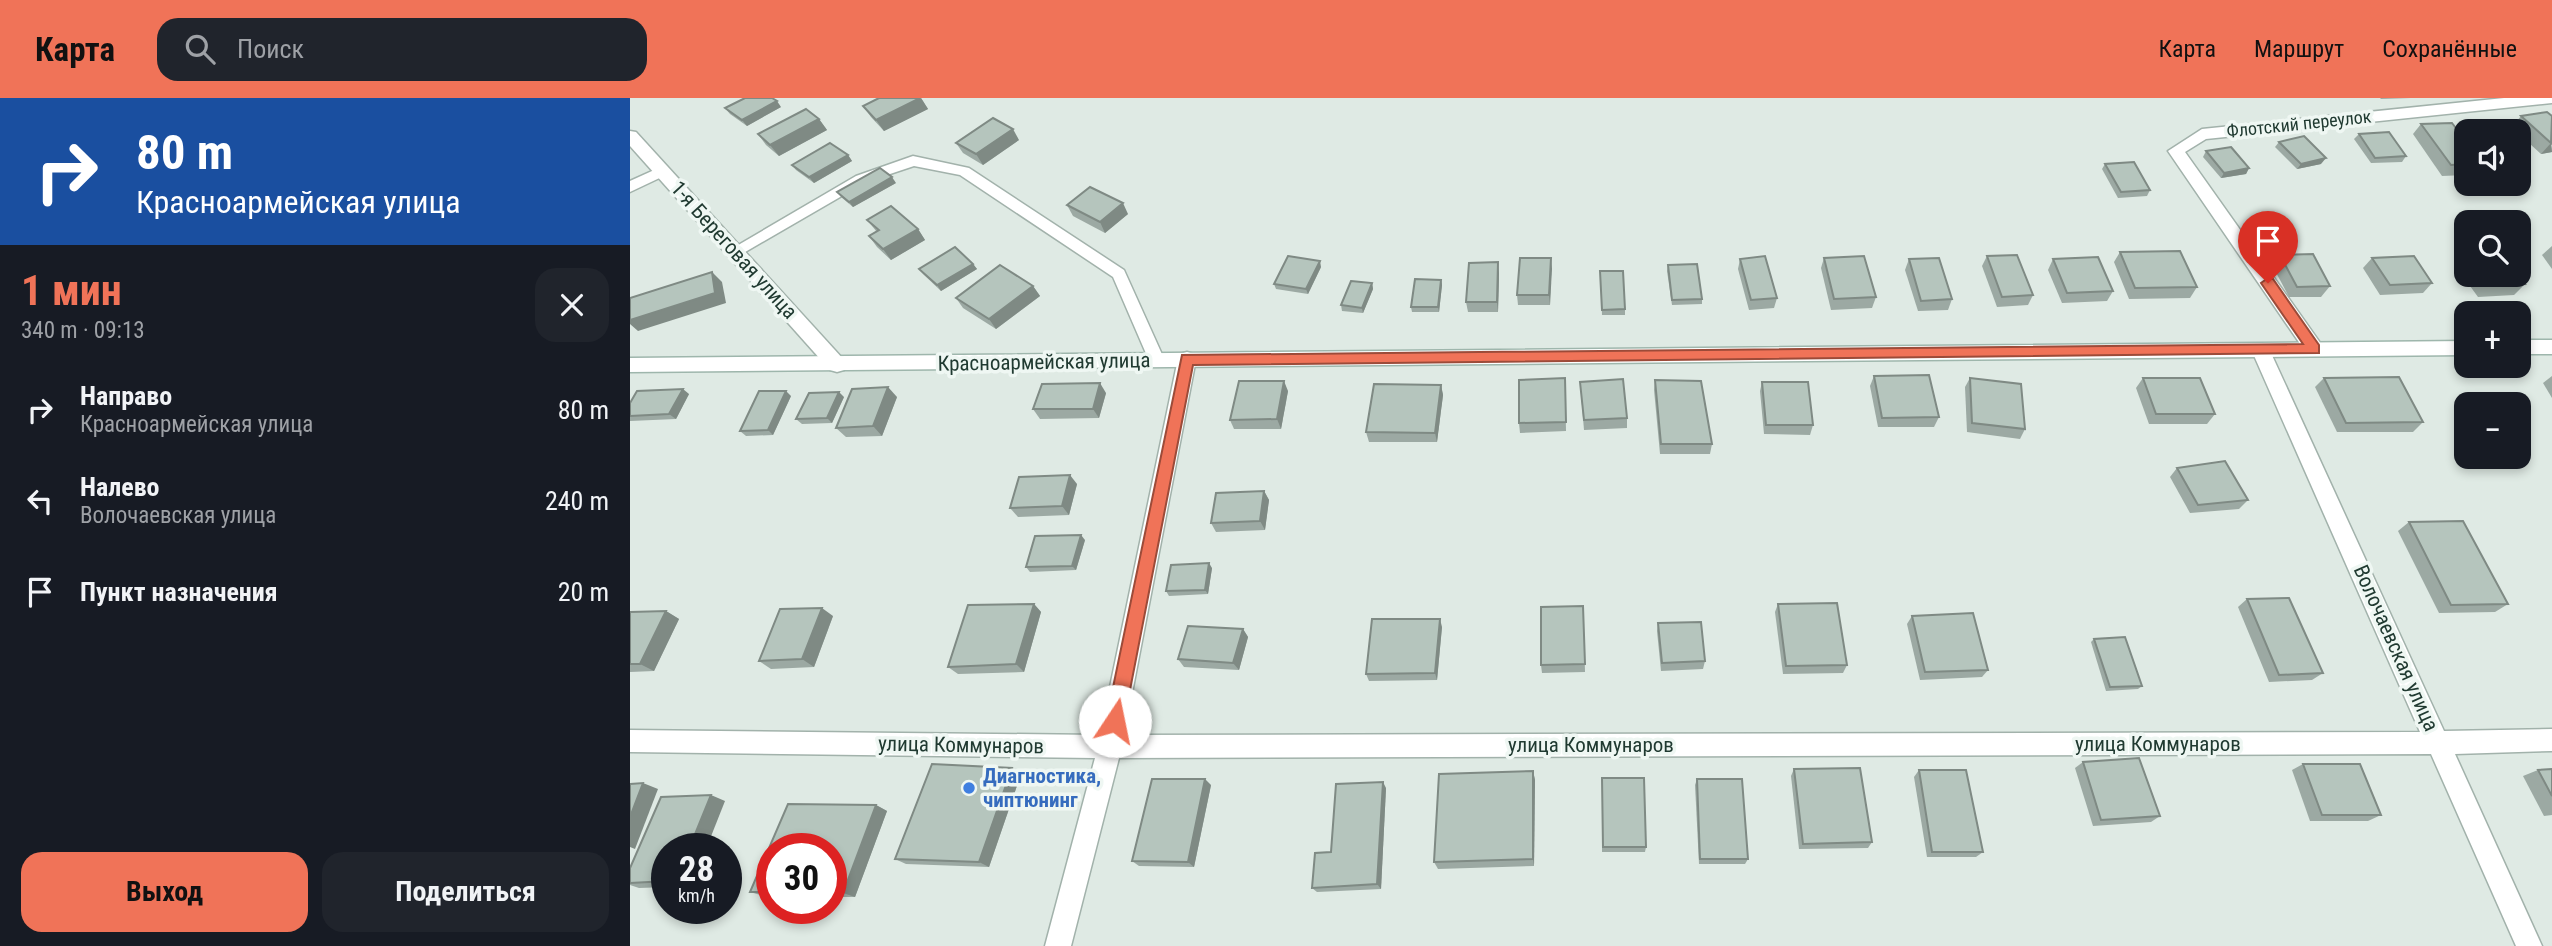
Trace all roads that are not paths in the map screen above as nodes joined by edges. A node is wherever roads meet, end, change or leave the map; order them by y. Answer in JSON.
{"nodes":[{"id":1,"x":2552,"y":98,"type":"edge"},
{"id":2,"x":630,"y":136,"type":"edge"},
{"id":3,"x":663,"y":171,"type":"junction"},
{"id":4,"x":630,"y":187,"type":"edge"},
{"id":5,"x":735,"y":251,"type":"junction"},
{"id":6,"x":2531,"y":347,"type":"edge"},
{"id":7,"x":2552,"y":347,"type":"edge"},
{"id":8,"x":2454,"y":348,"type":"edge"},
{"id":9,"x":2314,"y":349,"type":"junction"},
{"id":10,"x":2261,"y":351,"type":"junction"},
{"id":11,"x":1187,"y":359,"type":"junction"},
{"id":12,"x":1157,"y":361,"type":"junction"},
{"id":13,"x":630,"y":365,"type":"edge"},
{"id":14,"x":837,"y":365,"type":"junction"},
{"id":15,"x":2552,"y":740,"type":"edge"},
{"id":16,"x":630,"y":741,"type":"edge"},
{"id":17,"x":2439,"y":743,"type":"junction"},
{"id":18,"x":1110,"y":747,"type":"junction"},
{"id":19,"x":1058,"y":946,"type":"edge"},
{"id":20,"x":2529,"y":946,"type":"edge"}],
"edges":[{"from":1,"to":9,"type":"street","name":"Флотский переулок"},
{"from":2,"to":3,"type":"street","name":"1-я Береговая улица"},
{"from":3,"to":4,"type":"lane"},
{"from":3,"to":5,"type":"street","name":"1-я Береговая улица"},
{"from":5,"to":12,"type":"lane"},
{"from":5,"to":14,"type":"street","name":"1-я Береговая улица"},
{"from":6,"to":7,"type":"street"},
{"from":8,"to":9,"type":"street","name":"Красноармейская улица"},
{"from":9,"to":10,"type":"street","name":"Красноармейская улица"},
{"from":10,"to":11,"type":"street","name":"Красноармейская улица"},
{"from":10,"to":17,"type":"street","name":"Волочаевская улица"},
{"from":11,"to":12,"type":"street","name":"Красноармейская улица"},
{"from":11,"to":18,"type":"street"},
{"from":12,"to":14,"type":"street","name":"Красноармейская улица"},
{"from":13,"to":14,"type":"street","name":"Красноармейская улица"},
{"from":15,"to":17,"type":"street","name":"улица Коммунаров"},
{"from":16,"to":18,"type":"street","name":"улица Коммунаров"},
{"from":17,"to":18,"type":"street","name":"улица Коммунаров"},
{"from":17,"to":20,"type":"street","name":"Волочаевская улица"},
{"from":18,"to":19,"type":"street"}]}
